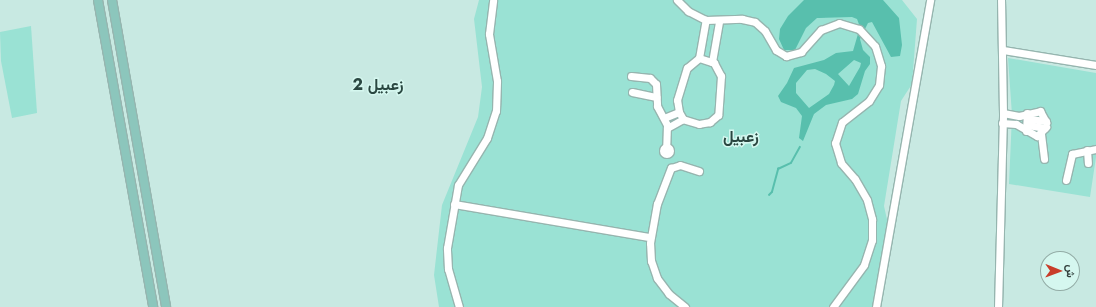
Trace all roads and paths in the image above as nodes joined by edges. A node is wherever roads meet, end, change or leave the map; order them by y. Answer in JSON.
{"nodes":[{"id":1,"x":98,"y":0,"type":"edge"},
{"id":2,"x":101,"y":0,"type":"edge"},
{"id":3,"x":112,"y":0,"type":"edge"},
{"id":4,"x":493,"y":0,"type":"edge"},
{"id":5,"x":678,"y":0,"type":"edge"},
{"id":6,"x":930,"y":0,"type":"edge"},
{"id":7,"x":1001,"y":0,"type":"edge"},
{"id":8,"x":100,"y":14,"type":"junction"},
{"id":9,"x":706,"y":20,"type":"junction"},
{"id":10,"x":718,"y":22,"type":"junction"},
{"id":11,"x":1003,"y":50,"type":"junction"},
{"id":12,"x":699,"y":58,"type":"junction"},
{"id":13,"x":712,"y":62,"type":"junction"},
{"id":14,"x":1096,"y":65,"type":"edge"},
{"id":15,"x":631,"y":76,"type":"dead end"},
{"id":16,"x":632,"y":92,"type":"dead end"},
{"id":17,"x":656,"y":97,"type":"junction"},
{"id":18,"x":679,"y":112,"type":"junction"},
{"id":19,"x":1003,"y":113,"type":"junction"},
{"id":20,"x":664,"y":118,"type":"junction"},
{"id":21,"x":683,"y":119,"type":"junction"},
{"id":22,"x":1028,"y":122,"type":"junction"},
{"id":23,"x":1002,"y":123,"type":"junction"},
{"id":24,"x":667,"y":128,"type":"junction"},
{"id":25,"x":1041,"y":134,"type":"junction"},
{"id":26,"x":1096,"y":149,"type":"edge"},
{"id":27,"x":1087,"y":150,"type":"junction"},
{"id":28,"x":1044,"y":159,"type":"dead end"},
{"id":29,"x":1088,"y":163,"type":"dead end"},
{"id":30,"x":673,"y":166,"type":"junction"},
{"id":31,"x":700,"y":171,"type":"dead end"},
{"id":32,"x":1066,"y":180,"type":"dead end"},
{"id":33,"x":454,"y":204,"type":"junction"},
{"id":34,"x":650,"y":237,"type":"junction"},
{"id":35,"x":153,"y":307,"type":"edge"},
{"id":36,"x":166,"y":307,"type":"edge"},
{"id":37,"x":459,"y":307,"type":"edge"},
{"id":38,"x":685,"y":307,"type":"edge"},
{"id":39,"x":833,"y":307,"type":"edge"},
{"id":40,"x":876,"y":307,"type":"edge"},
{"id":41,"x":998,"y":307,"type":"edge"}],
"edges":[{"from":1,"to":8,"type":"main road"},
{"from":2,"to":8,"type":"street"},
{"from":3,"to":36,"type":"main road"},
{"from":4,"to":33,"type":"street"},
{"from":5,"to":9,"type":"street"},
{"from":6,"to":40,"type":"street"},
{"from":7,"to":11,"type":"street"},
{"from":8,"to":35,"type":"main road"},
{"from":9,"to":10,"type":"street"},
{"from":9,"to":12,"type":"street"},
{"from":10,"to":13,"type":"street"},
{"from":10,"to":39,"type":"street"},
{"from":11,"to":14,"type":"street"},
{"from":11,"to":19,"type":"street"},
{"from":12,"to":13,"type":"street"},
{"from":12,"to":18,"type":"street"},
{"from":13,"to":21,"type":"street"},
{"from":15,"to":17,"type":"street"},
{"from":16,"to":17,"type":"street"},
{"from":17,"to":20,"type":"street"},
{"from":18,"to":20,"type":"street"},
{"from":18,"to":21,"type":"street"},
{"from":19,"to":22,"type":"street"},
{"from":19,"to":23,"type":"street"},
{"from":20,"to":24,"type":"street"},
{"from":21,"to":24,"type":"street"},
{"from":22,"to":23,"type":"street"},
{"from":22,"to":25,"type":"street"},
{"from":22,"to":25,"type":"street"},
{"from":23,"to":41,"type":"street"},
{"from":24,"to":30,"type":"street"},
{"from":25,"to":28,"type":"street"},
{"from":26,"to":27,"type":"street"},
{"from":27,"to":29,"type":"street"},
{"from":27,"to":32,"type":"street"},
{"from":30,"to":31,"type":"street"},
{"from":30,"to":34,"type":"street"},
{"from":33,"to":34,"type":"street"},
{"from":33,"to":37,"type":"street"},
{"from":34,"to":38,"type":"street"}]}
